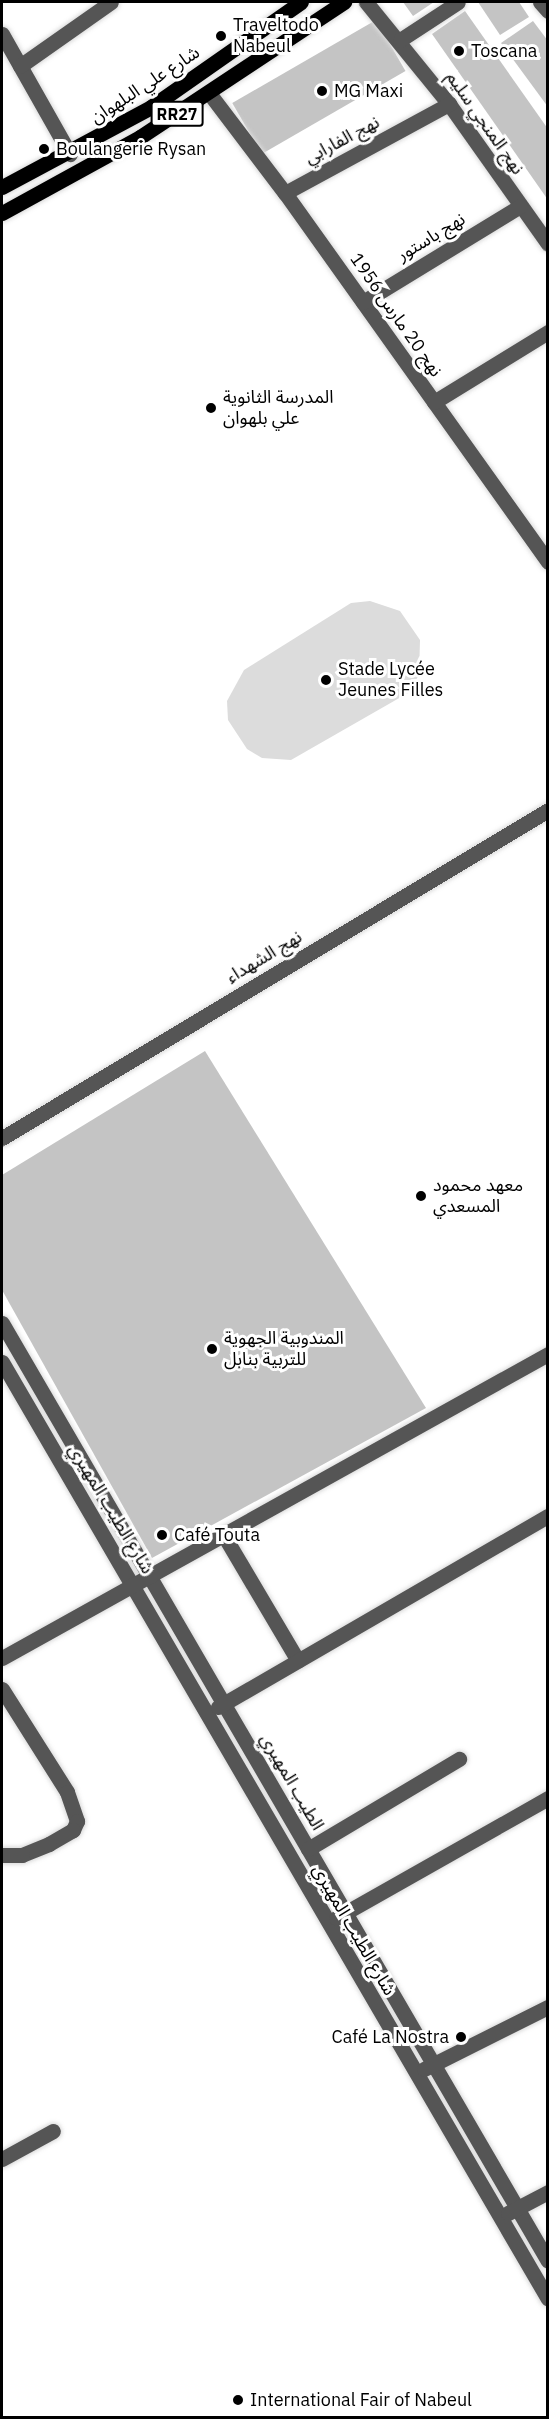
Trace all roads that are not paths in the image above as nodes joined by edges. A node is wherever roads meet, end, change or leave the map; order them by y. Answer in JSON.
{"nodes":[{"id":1,"x":111,"y":2,"type":"edge"},
{"id":2,"x":301,"y":2,"type":"edge"},
{"id":3,"x":344,"y":2,"type":"edge"},
{"id":4,"x":366,"y":2,"type":"edge"},
{"id":5,"x":377,"y":2,"type":"edge"},
{"id":6,"x":458,"y":2,"type":"edge"},
{"id":7,"x":540,"y":2,"type":"edge"},
{"id":8,"x":548,"y":11,"type":"edge"},
{"id":9,"x":389,"y":26,"type":"junction"},
{"id":10,"x":2,"y":34,"type":"edge"},
{"id":11,"x":400,"y":40,"type":"junction"},
{"id":12,"x":20,"y":66,"type":"junction"},
{"id":13,"x":209,"y":93,"type":"junction"},
{"id":14,"x":449,"y":104,"type":"junction"},
{"id":15,"x":70,"y":154,"type":"junction"},
{"id":16,"x":2,"y":187,"type":"edge"},
{"id":17,"x":285,"y":193,"type":"junction"},
{"id":18,"x":520,"y":207,"type":"junction"},
{"id":19,"x":2,"y":213,"type":"edge"},
{"id":20,"x":548,"y":244,"type":"edge"},
{"id":21,"x":363,"y":302,"type":"junction"},
{"id":22,"x":548,"y":332,"type":"edge"},
{"id":23,"x":434,"y":402,"type":"junction"},
{"id":24,"x":548,"y":562,"type":"edge"},
{"id":25,"x":548,"y":810,"type":"edge"},
{"id":26,"x":2,"y":1138,"type":"edge"},
{"id":27,"x":2,"y":1323,"type":"edge"},
{"id":28,"x":548,"y":1354,"type":"edge"},
{"id":29,"x":2,"y":1362,"type":"edge"},
{"id":30,"x":548,"y":1516,"type":"edge"},
{"id":31,"x":223,"y":1534,"type":"junction"},
{"id":32,"x":148,"y":1576,"type":"junction"},
{"id":33,"x":133,"y":1584,"type":"junction"},
{"id":34,"x":2,"y":1658,"type":"edge"},
{"id":35,"x":298,"y":1661,"type":"junction"},
{"id":36,"x":2,"y":1689,"type":"edge"},
{"id":37,"x":225,"y":1703,"type":"junction"},
{"id":38,"x":209,"y":1712,"type":"junction"},
{"id":39,"x":459,"y":1759,"type":"dead end"},
{"id":40,"x":548,"y":1798,"type":"edge"},
{"id":41,"x":308,"y":1849,"type":"junction"},
{"id":42,"x":2,"y":1856,"type":"edge"},
{"id":43,"x":343,"y":1913,"type":"junction"},
{"id":44,"x":327,"y":1923,"type":"junction"},
{"id":45,"x":548,"y":2007,"type":"edge"},
{"id":46,"x":432,"y":2066,"type":"junction"},
{"id":47,"x":415,"y":2074,"type":"junction"},
{"id":48,"x":53,"y":2131,"type":"dead end"},
{"id":49,"x":2,"y":2159,"type":"edge"},
{"id":50,"x":548,"y":2192,"type":"edge"},
{"id":51,"x":516,"y":2208,"type":"junction"},
{"id":52,"x":500,"y":2217,"type":"junction"},
{"id":53,"x":548,"y":2262,"type":"edge"},
{"id":54,"x":548,"y":2299,"type":"edge"}],
"edges":[{"from":1,"to":12,"type":"street"},
{"from":2,"to":15,"type":"main road","name":"شارع علي البلهوان","number":"RR27"},
{"from":3,"to":13,"type":"main road","number":"RR27"},
{"from":4,"to":9,"type":"street","name":"نهج المنجي سليم"},
{"from":5,"to":9,"type":"street","name":"نهج المنجي سليم"},
{"from":6,"to":11,"type":"street"},
{"from":7,"to":8,"type":"street"},
{"from":9,"to":11,"type":"street","name":"نهج المنجي سليم"},
{"from":10,"to":12,"type":"street"},
{"from":11,"to":14,"type":"street","name":"نهج المنجي سليم"},
{"from":12,"to":15,"type":"street"},
{"from":13,"to":17,"type":"street","name":"نهج 20 مارس 1956"},
{"from":13,"to":19,"type":"main road","number":"RR27"},
{"from":14,"to":17,"type":"street","name":"نهج الفارابي"},
{"from":14,"to":18,"type":"street","name":"نهج المنجي سليم"},
{"from":15,"to":16,"type":"main road","name":"شارع علي البلهوان","number":"RR27"},
{"from":17,"to":21,"type":"street","name":"نهج 20 مارس 1956"},
{"from":18,"to":20,"type":"street","name":"نهج المنجي سليم"},
{"from":18,"to":21,"type":"street","name":"نهج باستور"},
{"from":21,"to":23,"type":"street","name":"نهج 20 مارس 1956"},
{"from":22,"to":23,"type":"street"},
{"from":23,"to":24,"type":"street","name":"نهج 20 مارس 1956"},
{"from":25,"to":26,"type":"street","name":"نهج الشهداء"},
{"from":27,"to":32,"type":"street","name":"الطيب المهيري"},
{"from":28,"to":31,"type":"street"},
{"from":29,"to":33,"type":"street","name":"شارع الطيب المهيري"},
{"from":30,"to":35,"type":"street"},
{"from":31,"to":32,"type":"street"},
{"from":31,"to":35,"type":"street"},
{"from":32,"to":33,"type":"street"},
{"from":32,"to":37,"type":"street","name":"الطيب المهيري"},
{"from":33,"to":34,"type":"street"},
{"from":33,"to":38,"type":"street","name":"شارع الطيب المهيري"},
{"from":35,"to":37,"type":"street"},
{"from":36,"to":42,"type":"street"},
{"from":37,"to":38,"type":"street"},
{"from":37,"to":41,"type":"street","name":"الطيب المهيري"},
{"from":38,"to":44,"type":"street","name":"شارع الطيب المهيري"},
{"from":39,"to":41,"type":"street"},
{"from":40,"to":43,"type":"street"},
{"from":41,"to":43,"type":"street","name":"الطيب المهيري"},
{"from":43,"to":44,"type":"street"},
{"from":43,"to":46,"type":"street","name":"الطيب المهيري"},
{"from":44,"to":47,"type":"street","name":"شارع الطيب المهيري"},
{"from":45,"to":46,"type":"street"},
{"from":46,"to":47,"type":"street"},
{"from":46,"to":51,"type":"street","name":"الطيب المهيري"},
{"from":47,"to":52,"type":"street","name":"شارع الطيب المهيري"},
{"from":48,"to":49,"type":"street"},
{"from":50,"to":51,"type":"street"},
{"from":51,"to":52,"type":"street"},
{"from":51,"to":53,"type":"street","name":"الطيب المهيري"},
{"from":52,"to":54,"type":"street","name":"شارع الطيب المهيري"}]}
